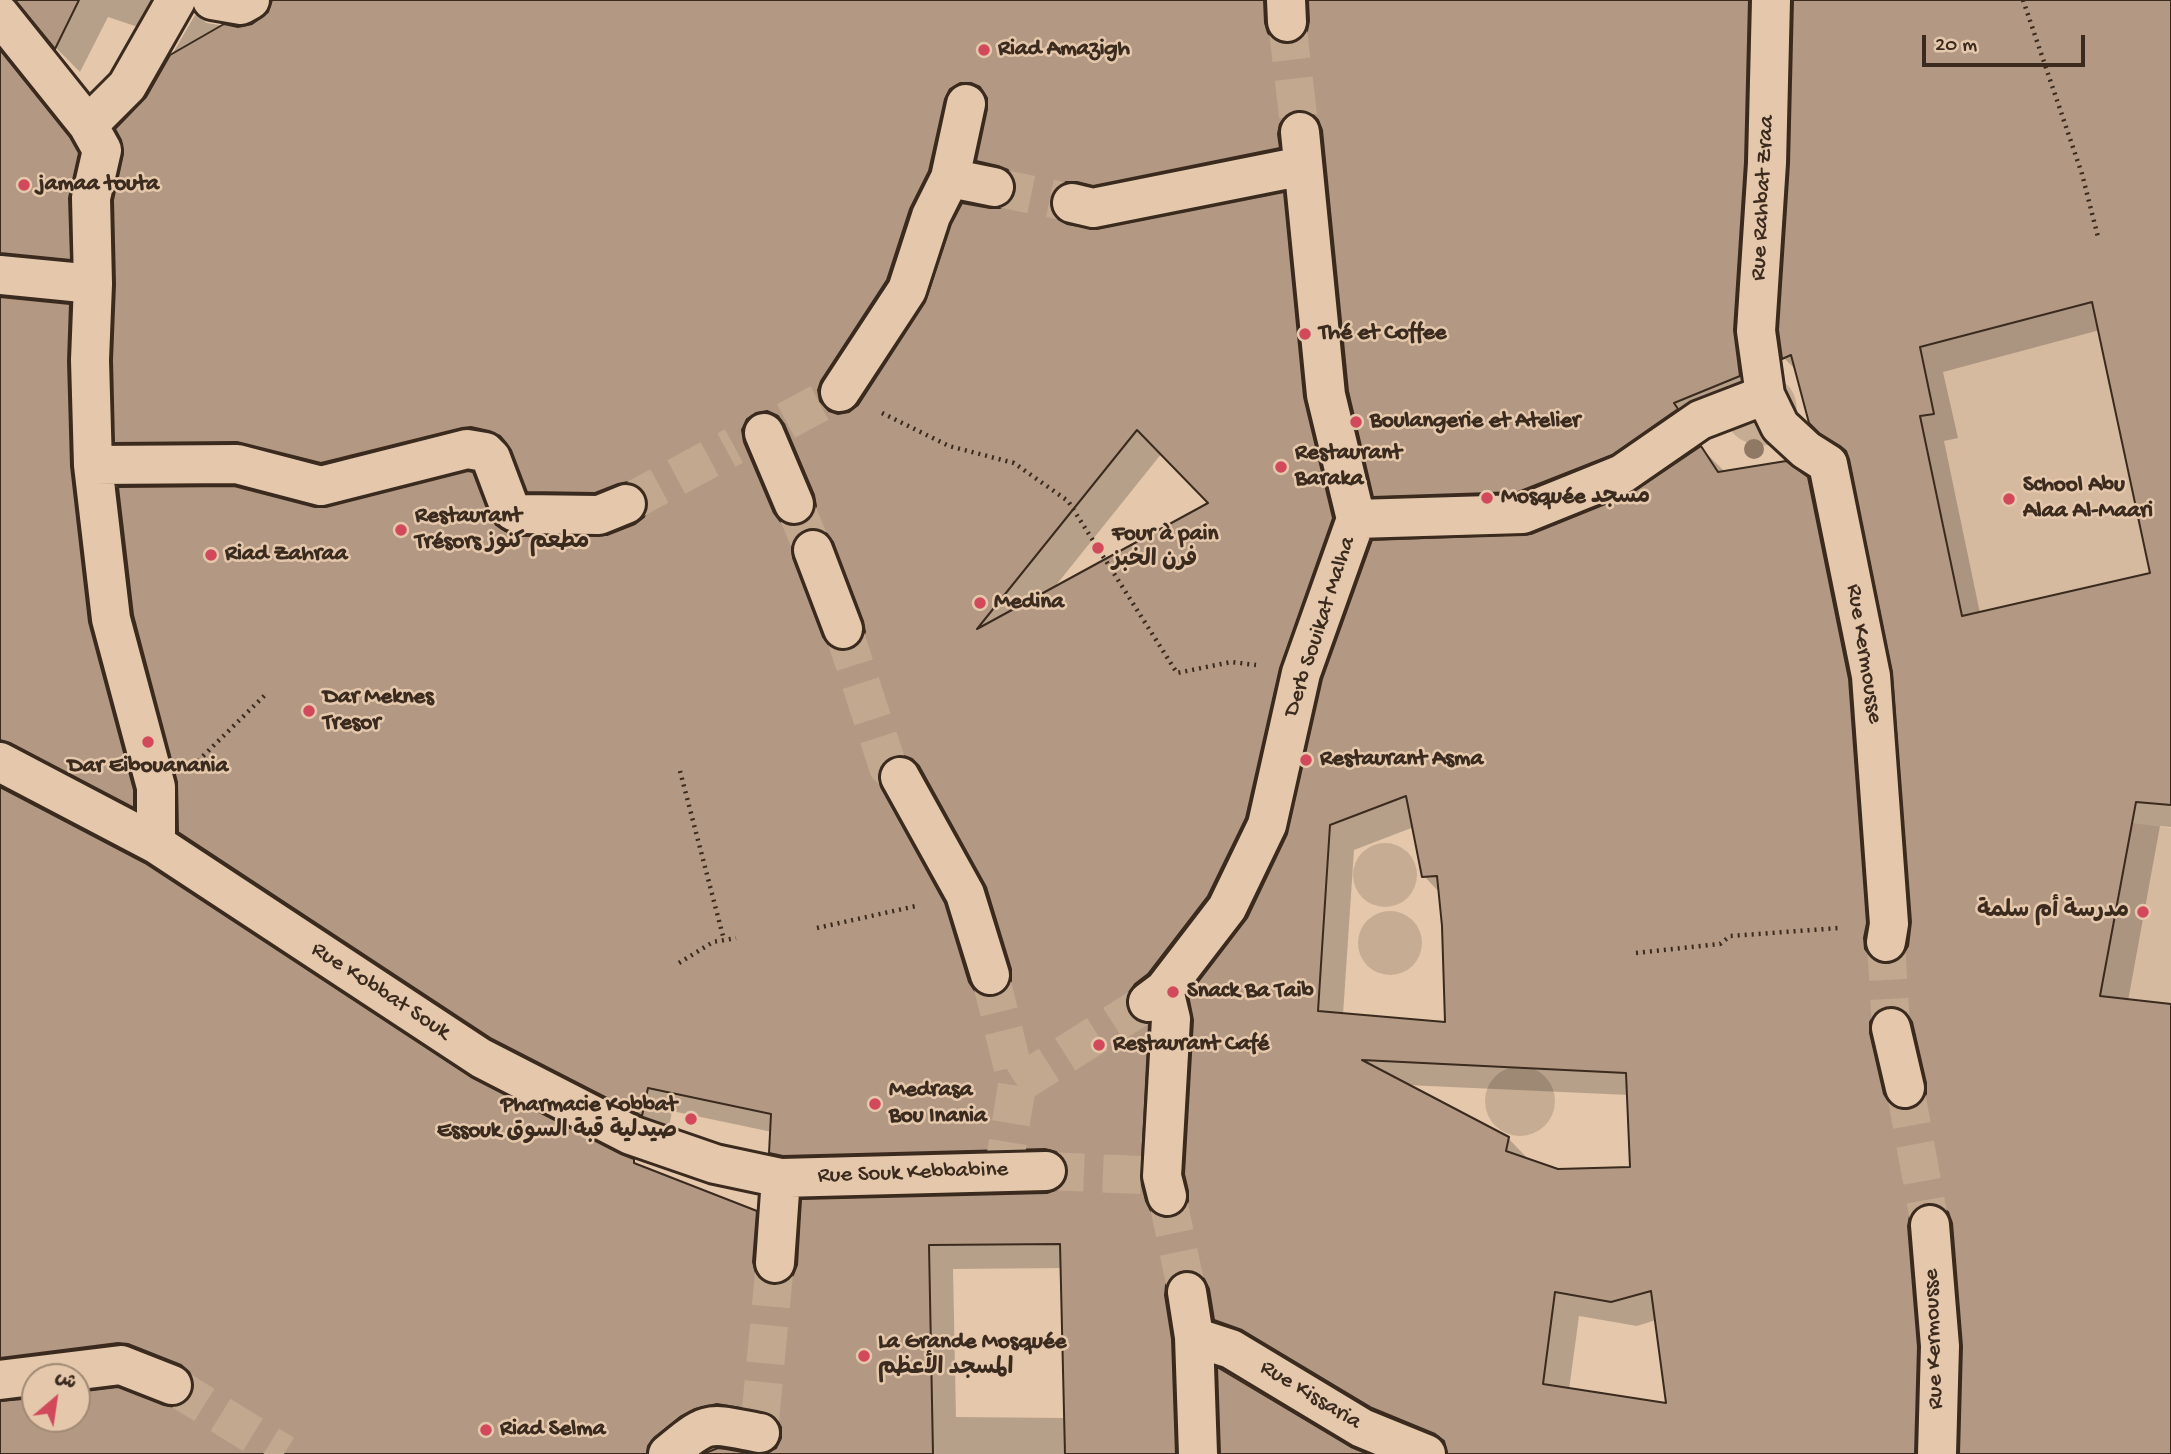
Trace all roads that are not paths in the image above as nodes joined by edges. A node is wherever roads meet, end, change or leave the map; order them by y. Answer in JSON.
{"nodes":[{"id":1,"x":176,"y":0,"type":"edge"},
{"id":2,"x":1770,"y":0,"type":"edge"},
{"id":3,"x":1,"y":11,"type":"edge"},
{"id":4,"x":966,"y":104,"type":"dead end"},
{"id":5,"x":88,"y":125,"type":"junction"},
{"id":6,"x":950,"y":178,"type":"junction"},
{"id":7,"x":994,"y":187,"type":"tunnel mouth"},
{"id":8,"x":1072,"y":203,"type":"tunnel mouth"},
{"id":9,"x":0,"y":275,"type":"edge"},
{"id":10,"x":93,"y":285,"type":"junction"},
{"id":11,"x":840,"y":392,"type":"tunnel mouth"},
{"id":12,"x":1765,"y":394,"type":"junction"},
{"id":13,"x":761,"y":433,"type":"dead end"},
{"id":14,"x":93,"y":465,"type":"junction"},
{"id":15,"x":626,"y":504,"type":"tunnel mouth"},
{"id":16,"x":794,"y":504,"type":"tunnel mouth"},
{"id":17,"x":1356,"y":519,"type":"junction"},
{"id":18,"x":813,"y":550,"type":"tunnel mouth"},
{"id":19,"x":843,"y":629,"type":"tunnel mouth"},
{"id":20,"x":0,"y":762,"type":"edge"},
{"id":21,"x":900,"y":777,"type":"tunnel mouth"},
{"id":22,"x":156,"y":844,"type":"junction"},
{"id":23,"x":1887,"y":933,"type":"tunnel mouth"},
{"id":24,"x":990,"y":975,"type":"tunnel mouth"},
{"id":25,"x":1891,"y":1027,"type":"tunnel mouth"},
{"id":26,"x":1905,"y":1088,"type":"tunnel mouth"},
{"id":27,"x":1046,"y":1171,"type":"tunnel mouth"},
{"id":28,"x":781,"y":1178,"type":"junction"},
{"id":29,"x":1167,"y":1196,"type":"tunnel mouth"},
{"id":30,"x":1930,"y":1225,"type":"tunnel mouth"},
{"id":31,"x":775,"y":1263,"type":"tunnel mouth"},
{"id":32,"x":1187,"y":1292,"type":"tunnel mouth"},
{"id":33,"x":1194,"y":1337,"type":"junction"},
{"id":34,"x":0,"y":1380,"type":"edge"},
{"id":35,"x":172,"y":1385,"type":"tunnel mouth"},
{"id":36,"x":759,"y":1436,"type":"edge"},
{"id":37,"x":668,"y":1454,"type":"edge"},
{"id":38,"x":1198,"y":1454,"type":"edge"},
{"id":39,"x":1426,"y":1454,"type":"edge"},
{"id":40,"x":1937,"y":1454,"type":"edge"}],
"edges":[{"from":1,"to":5,"type":"street"},
{"from":2,"to":12,"type":"street","name":"Rue Rahbat Zraa"},
{"from":3,"to":5,"type":"street"},
{"from":4,"to":6,"type":"street"},
{"from":5,"to":10,"type":"street"},
{"from":6,"to":7,"type":"street"},
{"from":6,"to":11,"type":"street"},
{"from":8,"to":17,"type":"street","name":"Derb Souikat Malha"},
{"from":9,"to":10,"type":"street"},
{"from":10,"to":14,"type":"street"},
{"from":12,"to":17,"type":"street"},
{"from":12,"to":23,"type":"street","name":"Rue Kermousse"},
{"from":13,"to":16,"type":"street"},
{"from":14,"to":15,"type":"street"},
{"from":14,"to":22,"type":"street"},
{"from":17,"to":29,"type":"street","name":"Derb Souikat Malha"},
{"from":18,"to":19,"type":"street"},
{"from":20,"to":22,"type":"street","name":"Rue Kobbat Souk"},
{"from":21,"to":24,"type":"street"},
{"from":22,"to":28,"type":"street","name":"Rue Kobbat Souk"},
{"from":25,"to":26,"type":"street"},
{"from":27,"to":28,"type":"street","name":"Rue Souk Kebbabine"},
{"from":28,"to":31,"type":"street"},
{"from":30,"to":40,"type":"street","name":"Rue Kermousse"},
{"from":32,"to":33,"type":"street"},
{"from":33,"to":38,"type":"street"},
{"from":33,"to":39,"type":"street","name":"Rue Kissaria"},
{"from":34,"to":35,"type":"street"},
{"from":36,"to":37,"type":"street"}]}
